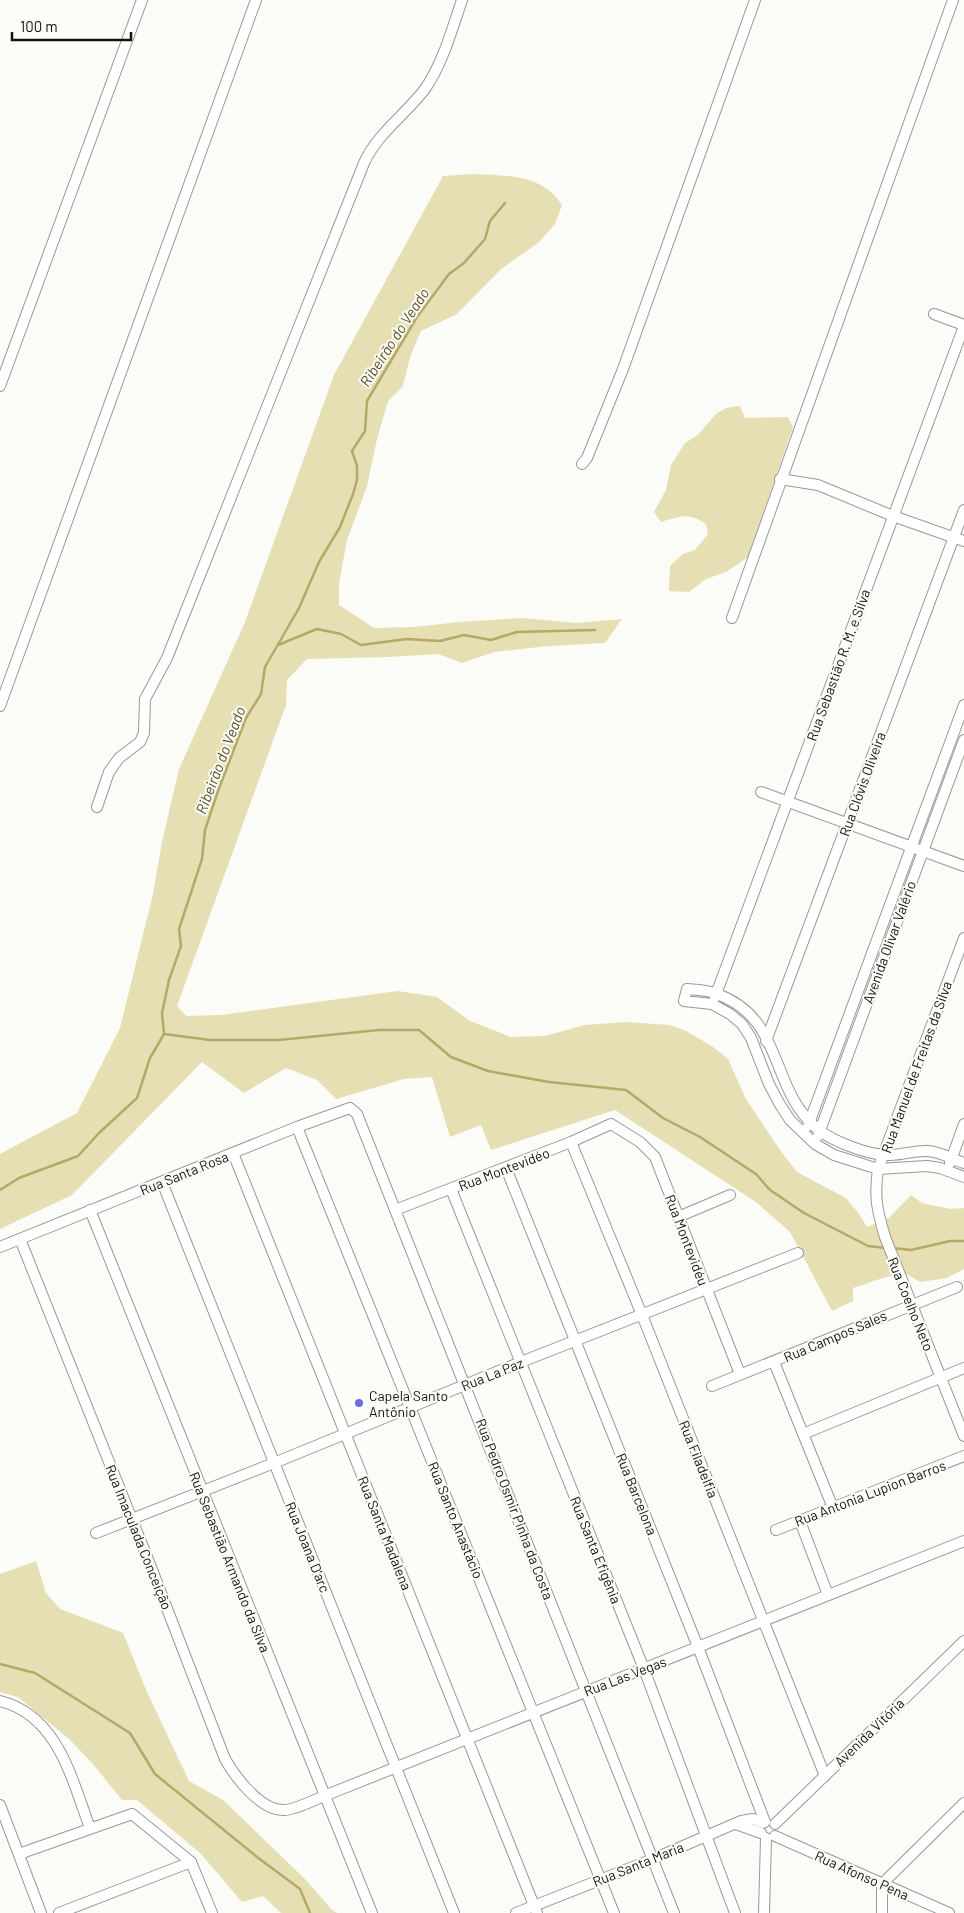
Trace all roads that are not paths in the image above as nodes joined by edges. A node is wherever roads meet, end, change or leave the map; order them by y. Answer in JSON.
{"nodes":[{"id":1,"x":142,"y":0,"type":"edge"},
{"id":2,"x":256,"y":0,"type":"edge"},
{"id":3,"x":462,"y":0,"type":"edge"},
{"id":4,"x":755,"y":0,"type":"edge"},
{"id":5,"x":953,"y":0,"type":"edge"},
{"id":6,"x":934,"y":314,"type":"dead end"},
{"id":7,"x":964,"y":325,"type":"edge"},
{"id":8,"x":0,"y":386,"type":"edge"},
{"id":9,"x":582,"y":464,"type":"dead end"},
{"id":10,"x":780,"y":479,"type":"junction"},
{"id":11,"x":964,"y":510,"type":"edge"},
{"id":12,"x":894,"y":516,"type":"junction"},
{"id":13,"x":959,"y":540,"type":"edge"},
{"id":14,"x":732,"y":618,"type":"dead end"},
{"id":15,"x":964,"y":704,"type":"edge"},
{"id":16,"x":0,"y":706,"type":"edge"},
{"id":17,"x":964,"y":740,"type":"edge"},
{"id":18,"x":760,"y":792,"type":"dead end"},
{"id":19,"x":787,"y":802,"type":"junction"},
{"id":20,"x":97,"y":807,"type":"dead end"},
{"id":21,"x":848,"y":824,"type":"junction"},
{"id":22,"x":913,"y":846,"type":"junction"},
{"id":23,"x":923,"y":850,"type":"junction"},
{"id":24,"x":964,"y":866,"type":"edge"},
{"id":25,"x":964,"y":938,"type":"edge"},
{"id":26,"x":716,"y":993,"type":"junction"},
{"id":27,"x":712,"y":1004,"type":"junction"},
{"id":28,"x":767,"y":1037,"type":"junction"},
{"id":29,"x":760,"y":1057,"type":"junction"},
{"id":30,"x":350,"y":1108,"type":"joint"},
{"id":31,"x":809,"y":1122,"type":"junction"},
{"id":32,"x":611,"y":1124,"type":"joint"},
{"id":33,"x":964,"y":1124,"type":"edge"},
{"id":34,"x":297,"y":1128,"type":"junction"},
{"id":35,"x":820,"y":1131,"type":"junction"},
{"id":36,"x":804,"y":1135,"type":"junction"},
{"id":37,"x":571,"y":1142,"type":"junction"},
{"id":38,"x":815,"y":1144,"type":"junction"},
{"id":39,"x":232,"y":1153,"type":"junction"},
{"id":40,"x":884,"y":1155,"type":"junction"},
{"id":41,"x":952,"y":1159,"type":"junction"},
{"id":42,"x":964,"y":1163,"type":"edge"},
{"id":43,"x":506,"y":1168,"type":"junction"},
{"id":44,"x":878,"y":1169,"type":"junction"},
{"id":45,"x":947,"y":1171,"type":"junction"},
{"id":46,"x":964,"y":1177,"type":"edge"},
{"id":47,"x":162,"y":1182,"type":"junction"},
{"id":48,"x":451,"y":1189,"type":"junction"},
{"id":49,"x":730,"y":1195,"type":"dead end"},
{"id":50,"x":90,"y":1210,"type":"junction"},
{"id":51,"x":395,"y":1210,"type":"junction"},
{"id":52,"x":678,"y":1217,"type":"junction"},
{"id":53,"x":20,"y":1239,"type":"junction"},
{"id":54,"x":0,"y":1247,"type":"edge"},
{"id":55,"x":798,"y":1253,"type":"dead end"},
{"id":56,"x":957,"y":1287,"type":"dead end"},
{"id":57,"x":706,"y":1290,"type":"junction"},
{"id":58,"x":912,"y":1304,"type":"junction"},
{"id":59,"x":642,"y":1315,"type":"junction"},
{"id":60,"x":576,"y":1341,"type":"junction"},
{"id":61,"x":521,"y":1362,"type":"junction"},
{"id":62,"x":774,"y":1362,"type":"junction"},
{"id":63,"x":964,"y":1368,"type":"edge"},
{"id":64,"x":740,"y":1374,"type":"junction"},
{"id":65,"x":940,"y":1377,"type":"junction"},
{"id":66,"x":466,"y":1385,"type":"junction"},
{"id":67,"x":712,"y":1386,"type":"dead end"},
{"id":68,"x":410,"y":1407,"type":"junction"},
{"id":69,"x":345,"y":1434,"type":"junction"},
{"id":70,"x":803,"y":1434,"type":"junction"},
{"id":71,"x":964,"y":1436,"type":"edge"},
{"id":72,"x":964,"y":1456,"type":"edge"},
{"id":73,"x":274,"y":1464,"type":"junction"},
{"id":74,"x":202,"y":1492,"type":"junction"},
{"id":75,"x":833,"y":1508,"type":"junction"},
{"id":76,"x":132,"y":1520,"type":"junction"},
{"id":77,"x":800,"y":1521,"type":"junction"},
{"id":78,"x":776,"y":1530,"type":"dead end"},
{"id":79,"x":96,"y":1533,"type":"dead end"},
{"id":80,"x":964,"y":1541,"type":"edge"},
{"id":81,"x":828,"y":1595,"type":"junction"},
{"id":82,"x":763,"y":1621,"type":"junction"},
{"id":83,"x":964,"y":1641,"type":"edge"},
{"id":84,"x":698,"y":1647,"type":"junction"},
{"id":85,"x":644,"y":1669,"type":"junction"},
{"id":86,"x":586,"y":1691,"type":"junction"},
{"id":87,"x":0,"y":1701,"type":"edge"},
{"id":88,"x":533,"y":1712,"type":"junction"},
{"id":89,"x":467,"y":1739,"type":"junction"},
{"id":90,"x":396,"y":1767,"type":"junction"},
{"id":91,"x":825,"y":1776,"type":"junction"},
{"id":92,"x":324,"y":1796,"type":"junction"},
{"id":93,"x":964,"y":1803,"type":"edge"},
{"id":94,"x":0,"y":1805,"type":"edge"},
{"id":95,"x":286,"y":1810,"type":"joint"},
{"id":96,"x":90,"y":1828,"type":"junction"},
{"id":97,"x":768,"y":1829,"type":"junction"},
{"id":98,"x":707,"y":1836,"type":"junction"},
{"id":99,"x":19,"y":1854,"type":"junction"},
{"id":100,"x":653,"y":1859,"type":"junction"},
{"id":101,"x":191,"y":1862,"type":"junction"},
{"id":102,"x":599,"y":1880,"type":"junction"},
{"id":103,"x":882,"y":1884,"type":"junction"},
{"id":104,"x":536,"y":1910,"type":"edge"},
{"id":105,"x":42,"y":1913,"type":"edge"},
{"id":106,"x":59,"y":1913,"type":"edge"},
{"id":107,"x":212,"y":1913,"type":"edge"},
{"id":108,"x":372,"y":1913,"type":"edge"},
{"id":109,"x":454,"y":1913,"type":"edge"},
{"id":110,"x":516,"y":1913,"type":"edge"},
{"id":111,"x":614,"y":1913,"type":"edge"},
{"id":112,"x":674,"y":1913,"type":"edge"},
{"id":113,"x":735,"y":1913,"type":"edge"},
{"id":114,"x":764,"y":1913,"type":"edge"},
{"id":115,"x":882,"y":1913,"type":"edge"},
{"id":116,"x":949,"y":1913,"type":"edge"}],
"edges":[{"from":1,"to":8,"type":"street"},
{"from":2,"to":16,"type":"street"},
{"from":3,"to":20,"type":"street"},
{"from":4,"to":9,"type":"street"},
{"from":5,"to":10,"type":"street"},
{"from":6,"to":7,"type":"street"},
{"from":7,"to":12,"type":"street","name":"Rua Sebastião R. M. e Silva"},
{"from":10,"to":12,"type":"street"},
{"from":10,"to":14,"type":"street"},
{"from":11,"to":13,"type":"street","name":"Rua Clóvis Oliveira"},
{"from":12,"to":13,"type":"street"},
{"from":12,"to":19,"type":"street","name":"Rua Sebastião R. M. e Silva"},
{"from":13,"to":21,"type":"street","name":"Rua Clóvis Oliveira"},
{"from":15,"to":22,"type":"street"},
{"from":17,"to":23,"type":"street","name":"Avenida Olivar Valério"},
{"from":18,"to":19,"type":"street"},
{"from":19,"to":21,"type":"street"},
{"from":19,"to":26,"type":"street","name":"Rua Sebastião R. M. e Silva"},
{"from":21,"to":22,"type":"street"},
{"from":21,"to":28,"type":"street","name":"Rua Clóvis Oliveira"},
{"from":22,"to":23,"type":"street"},
{"from":22,"to":31,"type":"street"},
{"from":23,"to":24,"type":"street"},
{"from":23,"to":35,"type":"street","name":"Avenida Olivar Valério"},
{"from":25,"to":40,"type":"street","name":"Rua Manuel de Freitas da Silva"},
{"from":26,"to":27,"type":"street","name":"Rua Sebastião R. M. e Silva"},
{"from":26,"to":27,"type":"street"},
{"from":26,"to":28,"type":"street"},
{"from":27,"to":29,"type":"street"},
{"from":28,"to":29,"type":"street","name":"Rua Clóvis Oliveira"},
{"from":28,"to":31,"type":"street"},
{"from":29,"to":36,"type":"street"},
{"from":30,"to":34,"type":"street","name":"Rua Santa Rosa"},
{"from":30,"to":51,"type":"street","name":"Rua Pedro Osmir Pinha da Costa"},
{"from":31,"to":35,"type":"street"},
{"from":31,"to":36,"type":"street"},
{"from":32,"to":37,"type":"street","name":"Rua Montevidéo"},
{"from":32,"to":52,"type":"street","name":"Rua Montevidéu"},
{"from":33,"to":41,"type":"street"},
{"from":34,"to":39,"type":"street","name":"Rua Santa Rosa"},
{"from":34,"to":68,"type":"street","name":"Rua Santo Anastácio"},
{"from":35,"to":38,"type":"street","name":"Avenida Olivar Valério"},
{"from":35,"to":40,"type":"street"},
{"from":36,"to":38,"type":"street"},
{"from":37,"to":43,"type":"street","name":"Rua Montevidéo"},
{"from":37,"to":59,"type":"street","name":"Rua Filadelfia"},
{"from":38,"to":44,"type":"street"},
{"from":39,"to":47,"type":"street","name":"Rua Santa Rosa"},
{"from":39,"to":69,"type":"street","name":"Rua Santa Madalena"},
{"from":40,"to":41,"type":"street"},
{"from":40,"to":44,"type":"street","name":"Rua Manuel de Freitas da Silva"},
{"from":41,"to":42,"type":"street"},
{"from":41,"to":45,"type":"street"},
{"from":43,"to":48,"type":"street","name":"Rua Montevidéo"},
{"from":43,"to":60,"type":"street","name":"Rua Barcelona"},
{"from":44,"to":45,"type":"street"},
{"from":44,"to":58,"type":"street","name":"Rua Coelho Neto"},
{"from":45,"to":46,"type":"street"},
{"from":47,"to":50,"type":"street","name":"Rua Santa Rosa"},
{"from":47,"to":73,"type":"street","name":"Rua Joana D'arc"},
{"from":48,"to":51,"type":"street","name":"Rua Montevidéo"},
{"from":48,"to":61,"type":"street","name":"Rua Santa Efigênia"},
{"from":49,"to":52,"type":"street"},
{"from":50,"to":53,"type":"street","name":"Rua Santa Rosa"},
{"from":50,"to":74,"type":"street","name":"Rua Sebastião Armando da Silva"},
{"from":51,"to":66,"type":"street","name":"Rua Pedro Osmir Pinha da Costa"},
{"from":52,"to":57,"type":"street","name":"Rua Montevidéu"},
{"from":53,"to":54,"type":"street","name":"Rua Santa Rosa"},
{"from":53,"to":76,"type":"street","name":"Rua Imaculada Conceição"},
{"from":55,"to":57,"type":"street","name":"Rua La Paz"},
{"from":56,"to":58,"type":"street","name":"Rua Campos Sales"},
{"from":57,"to":59,"type":"street","name":"Rua La Paz"},
{"from":57,"to":64,"type":"street","name":"Rua Montevidéu"},
{"from":58,"to":62,"type":"street","name":"Rua Campos Sales"},
{"from":58,"to":65,"type":"street","name":"Rua Coelho Neto"},
{"from":59,"to":60,"type":"street","name":"Rua La Paz"},
{"from":59,"to":82,"type":"street","name":"Rua Filadelfia"},
{"from":60,"to":61,"type":"street","name":"Rua La Paz"},
{"from":60,"to":84,"type":"street","name":"Rua Barcelona"},
{"from":61,"to":66,"type":"street","name":"Rua La Paz"},
{"from":61,"to":85,"type":"street","name":"Rua Santa Efigênia"},
{"from":62,"to":64,"type":"street","name":"Rua Campos Sales"},
{"from":62,"to":70,"type":"street"},
{"from":63,"to":65,"type":"street"},
{"from":64,"to":67,"type":"street","name":"Rua Campos Sales"},
{"from":65,"to":70,"type":"street"},
{"from":65,"to":71,"type":"street","name":"Rua Coelho Neto"},
{"from":66,"to":68,"type":"street","name":"Rua La Paz"},
{"from":66,"to":86,"type":"street","name":"Rua Pedro Osmir Pinha da Costa"},
{"from":68,"to":69,"type":"street","name":"Rua La Paz"},
{"from":68,"to":88,"type":"street","name":"Rua Santo Anastácio"},
{"from":69,"to":73,"type":"street","name":"Rua La Paz"},
{"from":69,"to":89,"type":"street","name":"Rua Santa Madalena"},
{"from":70,"to":75,"type":"street"},
{"from":72,"to":75,"type":"street","name":"Rua Antonia Lupion Barros"},
{"from":73,"to":74,"type":"street","name":"Rua La Paz"},
{"from":73,"to":90,"type":"street","name":"Rua Joana D'arc"},
{"from":74,"to":76,"type":"street","name":"Rua La Paz"},
{"from":74,"to":92,"type":"street","name":"Rua Sebastião Armando da Silva"},
{"from":75,"to":77,"type":"street","name":"Rua Antonia Lupion Barros"},
{"from":76,"to":79,"type":"street","name":"Rua La Paz"},
{"from":76,"to":95,"type":"street","name":"Rua Imaculada Conceição"},
{"from":77,"to":78,"type":"street","name":"Rua Antonia Lupion Barros"},
{"from":77,"to":81,"type":"street"},
{"from":80,"to":81,"type":"street","name":"Rua Las Vegas"},
{"from":81,"to":82,"type":"street","name":"Rua Las Vegas"},
{"from":82,"to":84,"type":"street","name":"Rua Las Vegas"},
{"from":82,"to":91,"type":"street","name":"Rua Filadelfia"},
{"from":83,"to":91,"type":"street","name":"Avenida Vitória"},
{"from":84,"to":85,"type":"street","name":"Rua Las Vegas"},
{"from":84,"to":97,"type":"street","name":"Rua Barcelona"},
{"from":85,"to":86,"type":"street","name":"Rua Las Vegas"},
{"from":85,"to":98,"type":"street","name":"Rua Santa Efigênia"},
{"from":86,"to":88,"type":"street","name":"Rua Las Vegas"},
{"from":86,"to":100,"type":"street","name":"Rua Pedro Osmir Pinha da Costa"},
{"from":87,"to":96,"type":"street"},
{"from":88,"to":89,"type":"street","name":"Rua Las Vegas"},
{"from":88,"to":102,"type":"street","name":"Rua Santo Anastácio"},
{"from":89,"to":90,"type":"street","name":"Rua Las Vegas"},
{"from":89,"to":104,"type":"street","name":"Rua Santa Madalena"},
{"from":90,"to":92,"type":"street","name":"Rua Las Vegas"},
{"from":90,"to":109,"type":"street","name":"Rua Joana D'arc"},
{"from":91,"to":97,"type":"street","name":"Avenida Vitória"},
{"from":92,"to":95,"type":"street","name":"Rua Las Vegas"},
{"from":92,"to":108,"type":"street","name":"Rua Sebastião Armando da Silva"},
{"from":93,"to":103,"type":"street"},
{"from":94,"to":99,"type":"street"},
{"from":96,"to":99,"type":"street"},
{"from":96,"to":101,"type":"street"},
{"from":97,"to":98,"type":"street","name":"Rua Santa Maria"},
{"from":97,"to":103,"type":"street","name":"Rua Afonso Pena"},
{"from":97,"to":114,"type":"street"},
{"from":98,"to":100,"type":"street","name":"Rua Santa Maria"},
{"from":98,"to":113,"type":"street","name":"Rua Santa Efigênia"},
{"from":99,"to":105,"type":"street"},
{"from":100,"to":102,"type":"street","name":"Rua Santa Maria"},
{"from":100,"to":112,"type":"street","name":"Rua Pedro Osmir Pinha da Costa"},
{"from":101,"to":106,"type":"street"},
{"from":101,"to":107,"type":"street"},
{"from":102,"to":104,"type":"street","name":"Rua Santa Maria"},
{"from":102,"to":111,"type":"street","name":"Rua Santo Anastácio"},
{"from":103,"to":115,"type":"street"},
{"from":103,"to":116,"type":"street","name":"Rua Afonso Pena"},
{"from":104,"to":110,"type":"street","name":"Rua Santa Maria"}]}
